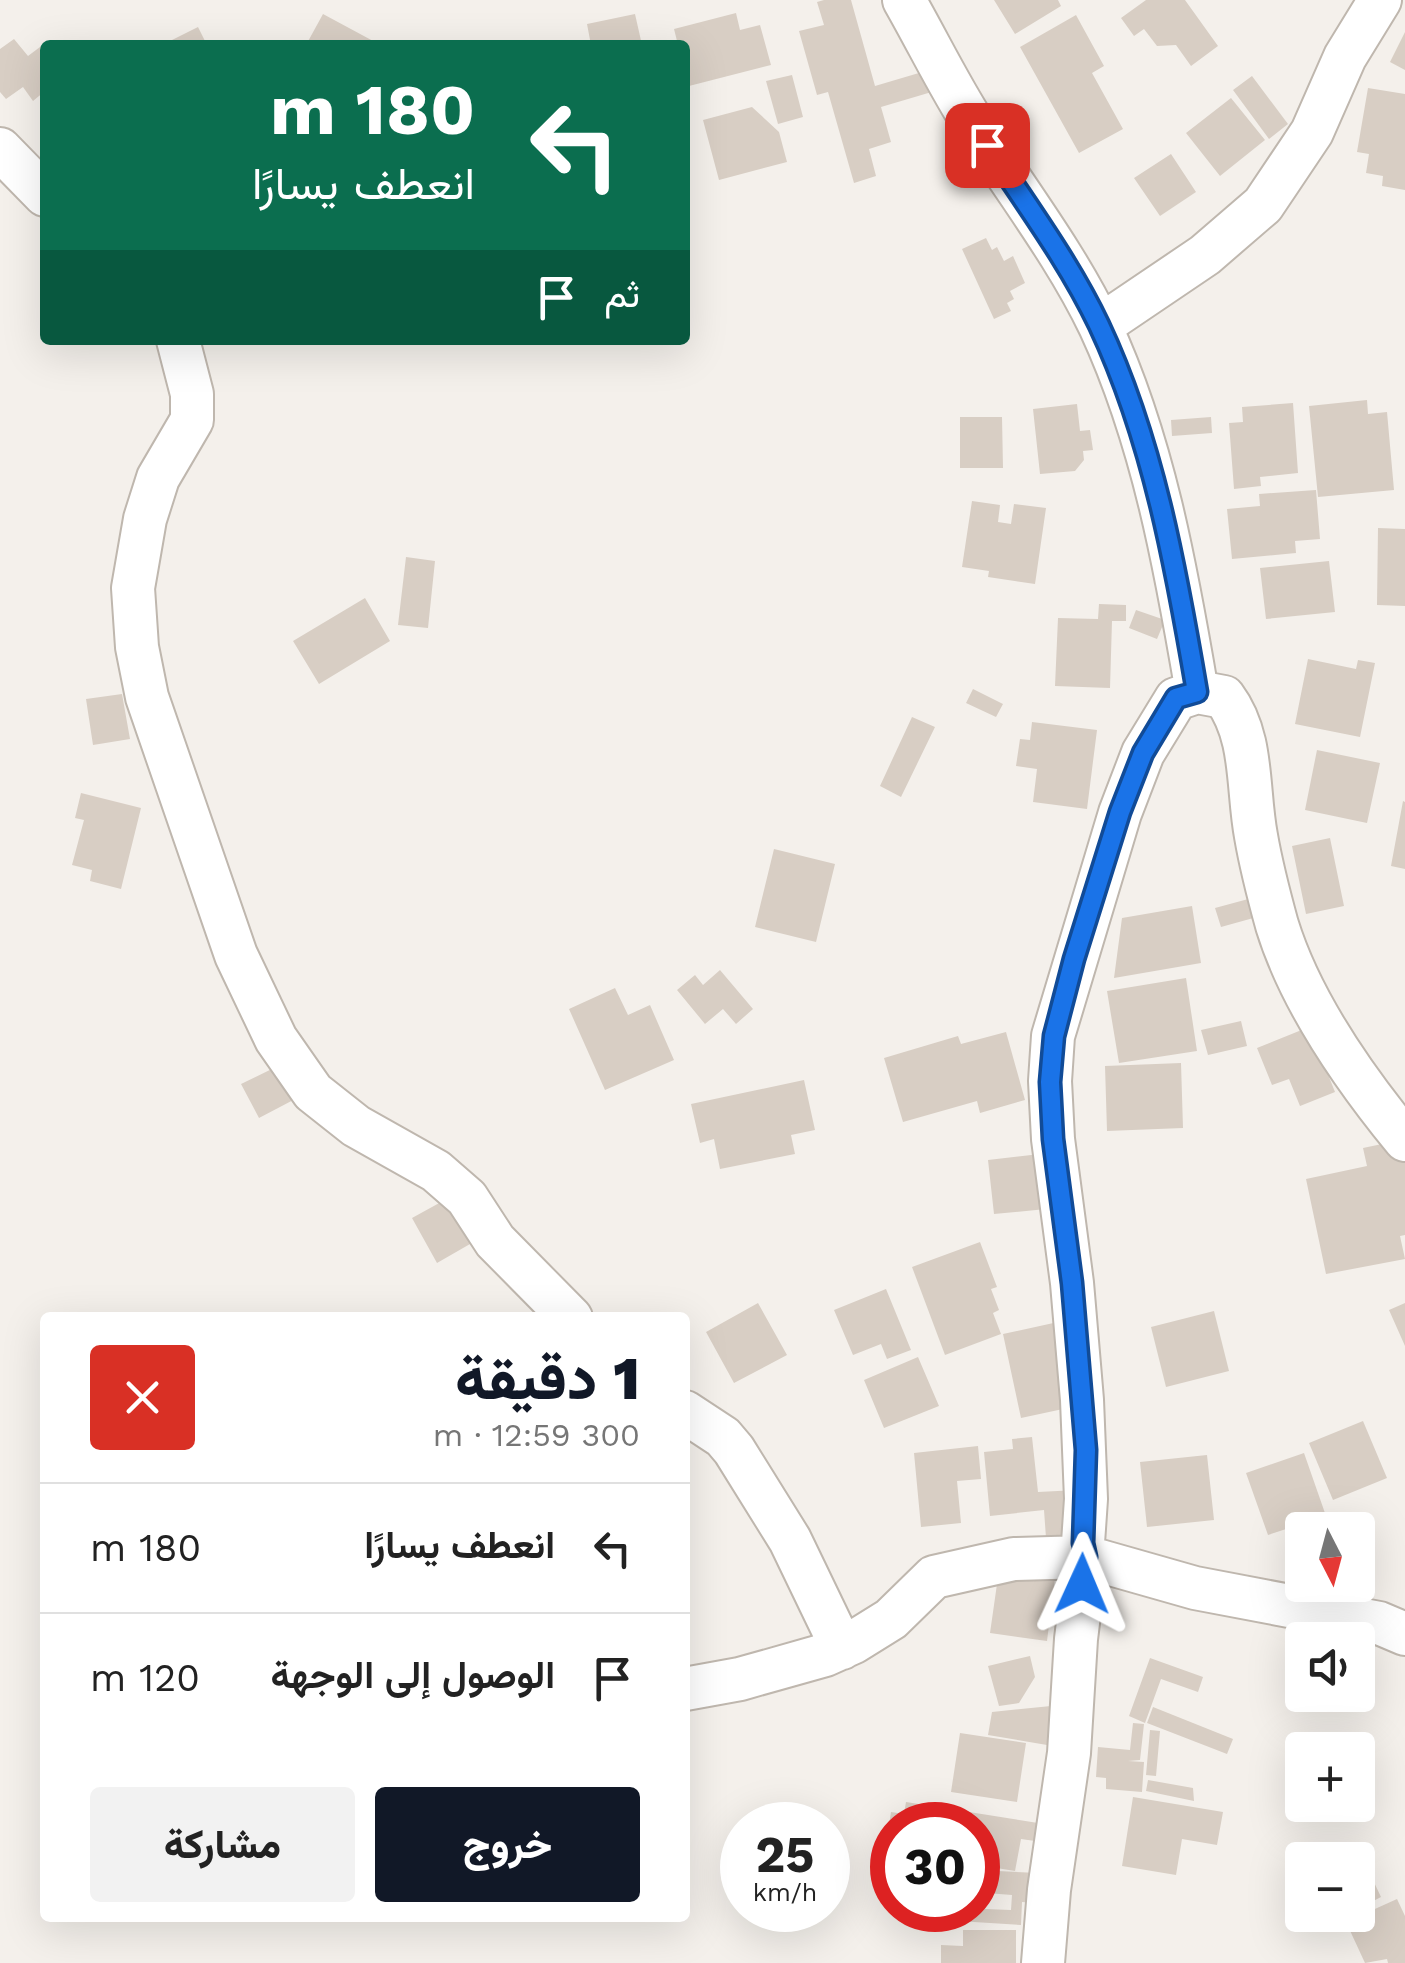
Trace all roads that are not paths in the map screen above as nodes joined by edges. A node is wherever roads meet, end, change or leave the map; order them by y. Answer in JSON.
{"nodes":[{"id":1,"x":904,"y":0,"type":"edge"},
{"id":2,"x":1380,"y":0,"type":"edge"},
{"id":3,"x":0,"y":148,"type":"edge"},
{"id":4,"x":40,"y":190,"type":"edge"},
{"id":5,"x":1100,"y":326,"type":"junction"},
{"id":6,"x":179,"y":345,"type":"edge"},
{"id":7,"x":1197,"y":692,"type":"junction"},
{"id":8,"x":1405,"y":1140,"type":"edge"},
{"id":9,"x":565,"y":1312,"type":"edge"},
{"id":10,"x":690,"y":1415,"type":"edge"},
{"id":11,"x":1086,"y":1557,"type":"junction"},
{"id":12,"x":1405,"y":1634,"type":"edge"},
{"id":13,"x":842,"y":1648,"type":"junction"},
{"id":14,"x":690,"y":1688,"type":"edge"},
{"id":15,"x":1043,"y":1963,"type":"edge"}],
"edges":[{"from":1,"to":5,"type":"street"},
{"from":2,"to":5,"type":"street"},
{"from":3,"to":4,"type":"street"},
{"from":5,"to":7,"type":"street"},
{"from":6,"to":9,"type":"street"},
{"from":7,"to":8,"type":"street"},
{"from":7,"to":11,"type":"street"},
{"from":10,"to":13,"type":"street"},
{"from":11,"to":12,"type":"street"},
{"from":11,"to":13,"type":"street"},
{"from":11,"to":15,"type":"street"},
{"from":13,"to":14,"type":"street"}]}
